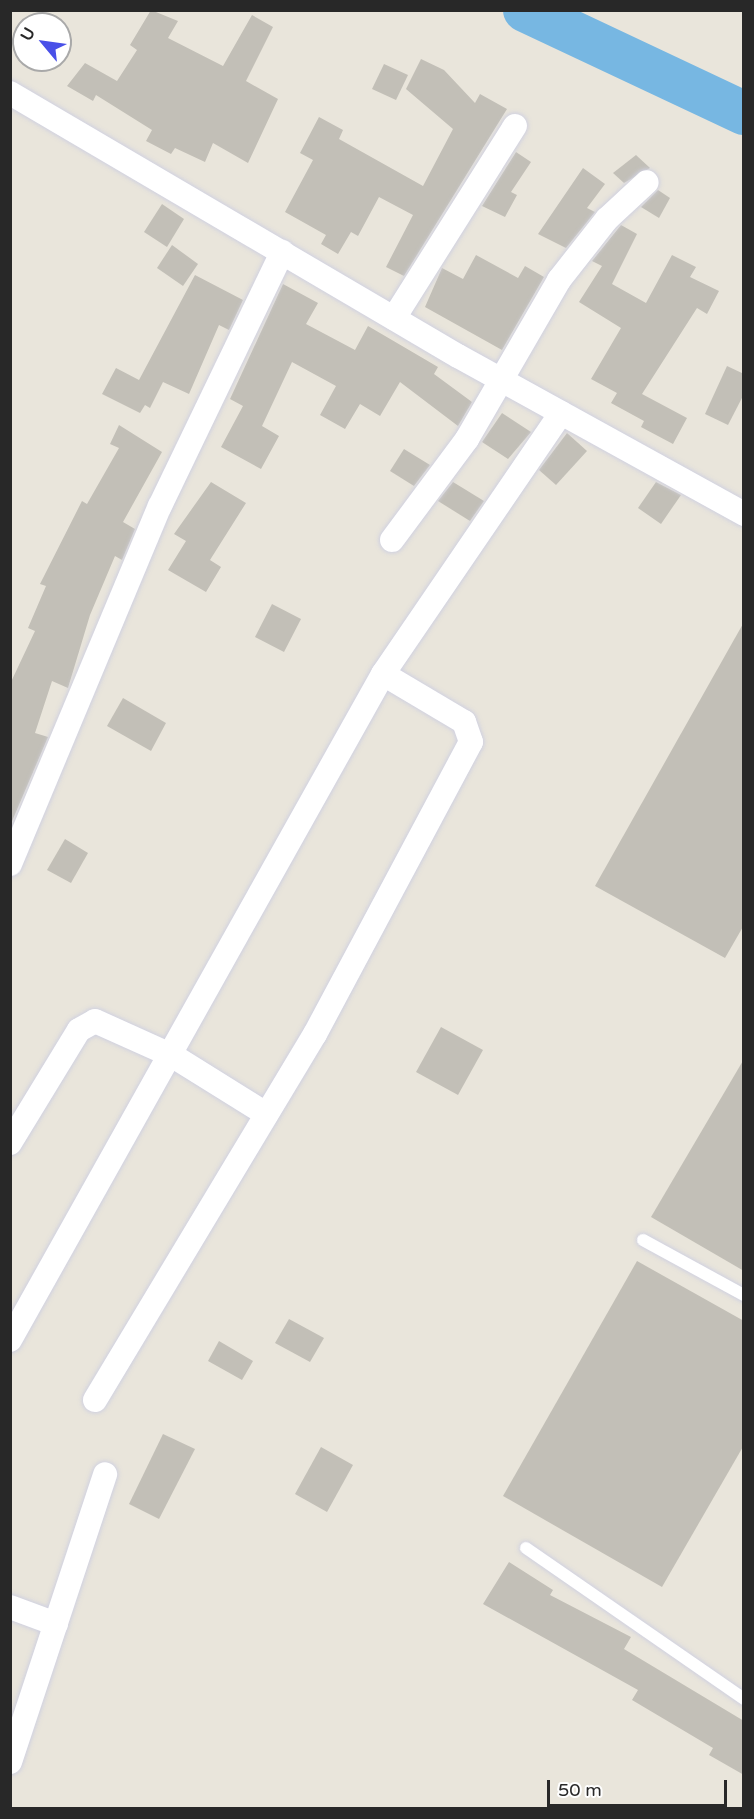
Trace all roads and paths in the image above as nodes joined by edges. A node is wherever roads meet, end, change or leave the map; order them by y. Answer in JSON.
{"nodes":[{"id":1,"x":10,"y":93,"type":"edge"},
{"id":2,"x":516,"y":126,"type":"dead end"},
{"id":3,"x":647,"y":182,"type":"dead end"},
{"id":4,"x":282,"y":252,"type":"junction"},
{"id":5,"x":394,"y":318,"type":"junction"},
{"id":6,"x":501,"y":380,"type":"junction"},
{"id":7,"x":561,"y":413,"type":"junction"},
{"id":8,"x":744,"y":514,"type":"edge"},
{"id":9,"x":392,"y":540,"type":"dead end"},
{"id":10,"x":383,"y":674,"type":"junction"},
{"id":11,"x":10,"y":864,"type":"edge"},
{"id":12,"x":173,"y":1056,"type":"junction"},
{"id":13,"x":267,"y":1114,"type":"junction"},
{"id":14,"x":10,"y":1143,"type":"edge"},
{"id":15,"x":643,"y":1240,"type":"dead end"},
{"id":16,"x":744,"y":1294,"type":"edge"},
{"id":17,"x":10,"y":1340,"type":"edge"},
{"id":18,"x":95,"y":1400,"type":"dead end"},
{"id":19,"x":105,"y":1474,"type":"dead end"},
{"id":20,"x":526,"y":1548,"type":"dead end"},
{"id":21,"x":10,"y":1607,"type":"edge"},
{"id":22,"x":56,"y":1624,"type":"junction"},
{"id":23,"x":744,"y":1699,"type":"edge"},
{"id":24,"x":10,"y":1762,"type":"edge"}],
"edges":[{"from":1,"to":4,"type":"street"},
{"from":2,"to":5,"type":"street"},
{"from":3,"to":6,"type":"street"},
{"from":4,"to":5,"type":"street"},
{"from":4,"to":11,"type":"street"},
{"from":5,"to":6,"type":"street"},
{"from":6,"to":7,"type":"street"},
{"from":6,"to":9,"type":"street"},
{"from":7,"to":8,"type":"street"},
{"from":7,"to":10,"type":"street"},
{"from":10,"to":12,"type":"street"},
{"from":10,"to":13,"type":"street"},
{"from":12,"to":13,"type":"street"},
{"from":12,"to":14,"type":"street"},
{"from":12,"to":17,"type":"street"},
{"from":13,"to":18,"type":"street"},
{"from":15,"to":16,"type":"lane"},
{"from":19,"to":22,"type":"street"},
{"from":20,"to":23,"type":"lane"},
{"from":21,"to":22,"type":"street"},
{"from":22,"to":24,"type":"street"}]}
